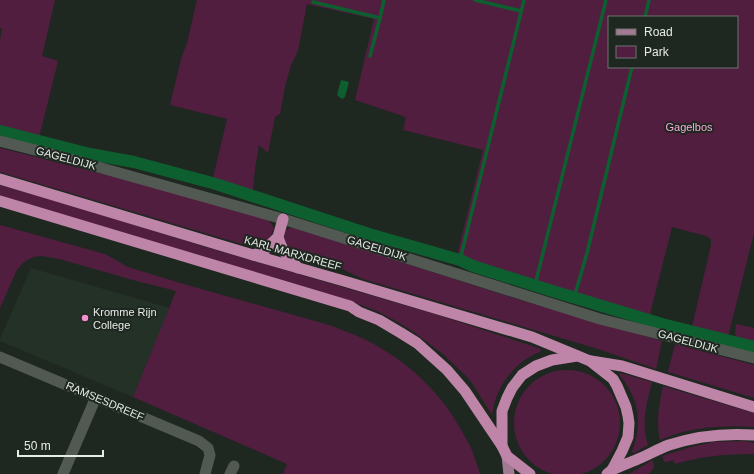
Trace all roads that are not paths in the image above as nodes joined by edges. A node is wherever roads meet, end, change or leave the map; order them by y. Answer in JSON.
{"nodes":[{"id":1,"x":0,"y":141,"type":"edge"},
{"id":2,"x":0,"y":179,"type":"edge"},
{"id":3,"x":0,"y":201,"type":"edge"},
{"id":4,"x":283,"y":219,"type":"junction"},
{"id":5,"x":278,"y":236,"type":"junction"},
{"id":6,"x":254,"y":255,"type":"junction"},
{"id":7,"x":298,"y":268,"type":"junction"},
{"id":8,"x":578,"y":356,"type":"junction"},
{"id":9,"x":0,"y":357,"type":"edge"},
{"id":10,"x":754,"y":358,"type":"edge"},
{"id":11,"x":590,"y":360,"type":"junction"},
{"id":12,"x":96,"y":397,"type":"junction"},
{"id":13,"x":754,"y":407,"type":"edge"},
{"id":14,"x":754,"y":435,"type":"edge"},
{"id":15,"x":505,"y":451,"type":"junction"},
{"id":16,"x":610,"y":472,"type":"edge"},
{"id":17,"x":63,"y":474,"type":"edge"},
{"id":18,"x":205,"y":474,"type":"edge"},
{"id":19,"x":509,"y":474,"type":"edge"},
{"id":20,"x":530,"y":474,"type":"edge"}],
"edges":[{"from":1,"to":4,"type":"street","name":"GAGELDIJK"},
{"from":2,"to":6,"type":"highway","name":"KARL MARXDREEF"},
{"from":3,"to":15,"type":"highway"},
{"from":4,"to":5,"type":"highway"},
{"from":4,"to":10,"type":"street","name":"GAGELDIJK"},
{"from":5,"to":6,"type":"highway"},
{"from":5,"to":7,"type":"highway"},
{"from":6,"to":7,"type":"highway","name":"KARL MARXDREEF"},
{"from":7,"to":8,"type":"highway","name":"KARL MARXDREEF"},
{"from":8,"to":11,"type":"highway","name":"KARL MARXDREEF"},
{"from":8,"to":15,"type":"highway"},
{"from":9,"to":12,"type":"street","name":"RAMSESDREEF"},
{"from":11,"to":13,"type":"highway"},
{"from":11,"to":16,"type":"highway"},
{"from":12,"to":17,"type":"street"},
{"from":12,"to":18,"type":"street","name":"RAMSESDREEF"},
{"from":14,"to":16,"type":"highway"},
{"from":15,"to":19,"type":"main road"},
{"from":15,"to":20,"type":"highway"}]}
